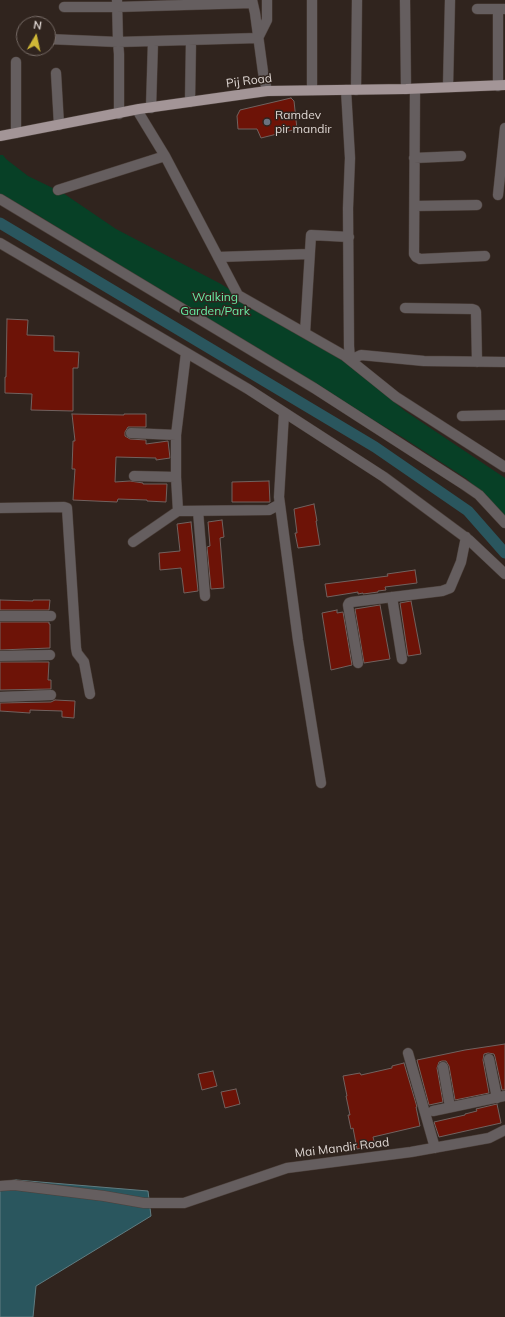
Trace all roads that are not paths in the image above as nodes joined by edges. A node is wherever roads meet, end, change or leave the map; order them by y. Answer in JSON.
{"nodes":[{"id":1,"x":267,"y":0,"type":"edge"},
{"id":2,"x":312,"y":0,"type":"edge"},
{"id":3,"x":357,"y":0,"type":"edge"},
{"id":4,"x":405,"y":0,"type":"edge"},
{"id":5,"x":450,"y":0,"type":"edge"},
{"id":6,"x":252,"y":2,"type":"edge"},
{"id":7,"x":117,"y":4,"type":"edge"},
{"id":8,"x":64,"y":6,"type":"dead end"},
{"id":9,"x":477,"y":9,"type":"dead end"},
{"id":10,"x":502,"y":9,"type":"edge"},
{"id":11,"x":258,"y":38,"type":"junction"},
{"id":12,"x":56,"y":39,"type":"edge"},
{"id":13,"x":191,"y":40,"type":"junction"},
{"id":14,"x":153,"y":41,"type":"junction"},
{"id":15,"x":118,"y":42,"type":"junction"},
{"id":16,"x":16,"y":62,"type":"dead end"},
{"id":17,"x":56,"y":73,"type":"dead end"},
{"id":18,"x":501,"y":86,"type":"edge"},
{"id":19,"x":448,"y":87,"type":"junction"},
{"id":20,"x":411,"y":89,"type":"junction"},
{"id":21,"x":312,"y":90,"type":"junction"},
{"id":22,"x":351,"y":90,"type":"junction"},
{"id":23,"x":267,"y":91,"type":"junction"},
{"id":24,"x":190,"y":102,"type":"junction"},
{"id":25,"x":151,"y":108,"type":"junction"},
{"id":26,"x":137,"y":110,"type":"junction"},
{"id":27,"x":119,"y":114,"type":"junction"},
{"id":28,"x":59,"y":125,"type":"junction"},
{"id":29,"x":505,"y":128,"type":"edge"},
{"id":30,"x":16,"y":133,"type":"junction"},
{"id":31,"x":0,"y":136,"type":"edge"},
{"id":32,"x":165,"y":156,"type":"junction"},
{"id":33,"x":461,"y":156,"type":"dead end"},
{"id":34,"x":414,"y":158,"type":"junction"},
{"id":35,"x":58,"y":190,"type":"dead end"},
{"id":36,"x":498,"y":195,"type":"dead end"},
{"id":37,"x":0,"y":199,"type":"edge"},
{"id":38,"x":477,"y":205,"type":"dead end"},
{"id":39,"x":415,"y":206,"type":"junction"},
{"id":40,"x":349,"y":237,"type":"junction"},
{"id":41,"x":0,"y":243,"type":"edge"},
{"id":42,"x":309,"y":254,"type":"junction"},
{"id":43,"x":485,"y":256,"type":"dead end"},
{"id":44,"x":218,"y":257,"type":"junction"},
{"id":45,"x":405,"y":308,"type":"dead end"},
{"id":46,"x":305,"y":334,"type":"junction"},
{"id":47,"x":186,"y":353,"type":"junction"},
{"id":48,"x":350,"y":360,"type":"junction"},
{"id":49,"x":477,"y":362,"type":"junction"},
{"id":50,"x":505,"y":362,"type":"edge"},
{"id":51,"x":284,"y":413,"type":"junction"},
{"id":52,"x":505,"y":415,"type":"edge"},
{"id":53,"x":462,"y":416,"type":"dead end"},
{"id":54,"x":132,"y":433,"type":"dead end"},
{"id":55,"x":176,"y":435,"type":"junction"},
{"id":56,"x":505,"y":467,"type":"edge"},
{"id":57,"x":134,"y":476,"type":"dead end"},
{"id":58,"x":176,"y":477,"type":"junction"},
{"id":59,"x":280,"y":504,"type":"junction"},
{"id":60,"x":0,"y":508,"type":"edge"},
{"id":61,"x":178,"y":511,"type":"junction"},
{"id":62,"x":198,"y":511,"type":"junction"},
{"id":63,"x":505,"y":523,"type":"edge"},
{"id":64,"x":466,"y":537,"type":"junction"},
{"id":65,"x":133,"y":542,"type":"dead end"},
{"id":66,"x":505,"y":574,"type":"edge"},
{"id":67,"x":205,"y":596,"type":"dead end"},
{"id":68,"x":392,"y":597,"type":"junction"},
{"id":69,"x":0,"y":616,"type":"edge"},
{"id":70,"x":51,"y":616,"type":"dead end"},
{"id":71,"x":50,"y":655,"type":"dead end"},
{"id":72,"x":0,"y":656,"type":"edge"},
{"id":73,"x":402,"y":659,"type":"dead end"},
{"id":74,"x":358,"y":663,"type":"dead end"},
{"id":75,"x":51,"y":694,"type":"dead end"},
{"id":76,"x":90,"y":694,"type":"dead end"},
{"id":77,"x":0,"y":697,"type":"edge"},
{"id":78,"x":321,"y":783,"type":"dead end"},
{"id":79,"x":408,"y":1053,"type":"dead end"},
{"id":80,"x":489,"y":1059,"type":"dead end"},
{"id":81,"x":443,"y":1067,"type":"dead end"},
{"id":82,"x":501,"y":1097,"type":"edge"},
{"id":83,"x":450,"y":1107,"type":"junction"},
{"id":84,"x":433,"y":1111,"type":"dead end"},
{"id":85,"x":505,"y":1130,"type":"edge"},
{"id":86,"x":435,"y":1148,"type":"junction"},
{"id":87,"x":0,"y":1186,"type":"edge"}],
"edges":[{"from":1,"to":11,"type":"street"},
{"from":2,"to":21,"type":"street"},
{"from":3,"to":22,"type":"street"},
{"from":4,"to":20,"type":"street"},
{"from":5,"to":19,"type":"street"},
{"from":6,"to":7,"type":"street"},
{"from":6,"to":11,"type":"street"},
{"from":7,"to":8,"type":"street"},
{"from":7,"to":15,"type":"street"},
{"from":9,"to":10,"type":"street"},
{"from":10,"to":18,"type":"street"},
{"from":11,"to":13,"type":"street"},
{"from":11,"to":23,"type":"street"},
{"from":12,"to":15,"type":"street"},
{"from":13,"to":14,"type":"street"},
{"from":13,"to":24,"type":"street"},
{"from":14,"to":15,"type":"street"},
{"from":14,"to":25,"type":"street"},
{"from":15,"to":27,"type":"street"},
{"from":16,"to":30,"type":"street"},
{"from":17,"to":28,"type":"street"},
{"from":18,"to":19,"type":"main road","name":"Pij Road"},
{"from":19,"to":20,"type":"main road","name":"Pij Road"},
{"from":20,"to":22,"type":"main road","name":"Pij Road"},
{"from":20,"to":34,"type":"street"},
{"from":21,"to":22,"type":"main road","name":"Pij Road"},
{"from":21,"to":23,"type":"main road","name":"Pij Road"},
{"from":22,"to":40,"type":"street"},
{"from":23,"to":24,"type":"main road","name":"Pij Road"},
{"from":24,"to":25,"type":"main road","name":"Pij Road"},
{"from":25,"to":26,"type":"main road","name":"Pij Road"},
{"from":26,"to":27,"type":"main road","name":"Pij Road"},
{"from":26,"to":32,"type":"street"},
{"from":27,"to":28,"type":"main road","name":"Pij Road"},
{"from":28,"to":30,"type":"main road","name":"Pij Road"},
{"from":29,"to":36,"type":"street"},
{"from":30,"to":31,"type":"main road","name":"Pij Road"},
{"from":32,"to":35,"type":"street"},
{"from":32,"to":44,"type":"street"},
{"from":33,"to":34,"type":"street"},
{"from":34,"to":39,"type":"street"},
{"from":37,"to":63,"type":"street"},
{"from":38,"to":39,"type":"street"},
{"from":39,"to":43,"type":"street"},
{"from":40,"to":42,"type":"street"},
{"from":40,"to":48,"type":"street"},
{"from":41,"to":47,"type":"street"},
{"from":42,"to":44,"type":"street"},
{"from":42,"to":46,"type":"street"},
{"from":44,"to":46,"type":"street"},
{"from":45,"to":49,"type":"street"},
{"from":46,"to":48,"type":"street"},
{"from":47,"to":51,"type":"street"},
{"from":47,"to":55,"type":"street"},
{"from":48,"to":49,"type":"street"},
{"from":48,"to":56,"type":"street"},
{"from":49,"to":50,"type":"street"},
{"from":51,"to":59,"type":"street"},
{"from":51,"to":64,"type":"street"},
{"from":52,"to":53,"type":"street"},
{"from":54,"to":55,"type":"street"},
{"from":55,"to":58,"type":"street"},
{"from":57,"to":58,"type":"street"},
{"from":58,"to":61,"type":"street"},
{"from":59,"to":62,"type":"street"},
{"from":59,"to":78,"type":"street"},
{"from":60,"to":76,"type":"street"},
{"from":61,"to":62,"type":"street"},
{"from":61,"to":65,"type":"street"},
{"from":62,"to":67,"type":"street"},
{"from":64,"to":66,"type":"street"},
{"from":64,"to":68,"type":"street"},
{"from":68,"to":73,"type":"street"},
{"from":68,"to":74,"type":"street"},
{"from":69,"to":70,"type":"street"},
{"from":71,"to":72,"type":"street"},
{"from":75,"to":77,"type":"street"},
{"from":79,"to":86,"type":"street"},
{"from":80,"to":82,"type":"street"},
{"from":81,"to":83,"type":"street"},
{"from":82,"to":83,"type":"street"},
{"from":83,"to":84,"type":"street"},
{"from":85,"to":86,"type":"street","name":"Mai Mandir Road"},
{"from":86,"to":87,"type":"street","name":"Mai Mandir Road"}]}
